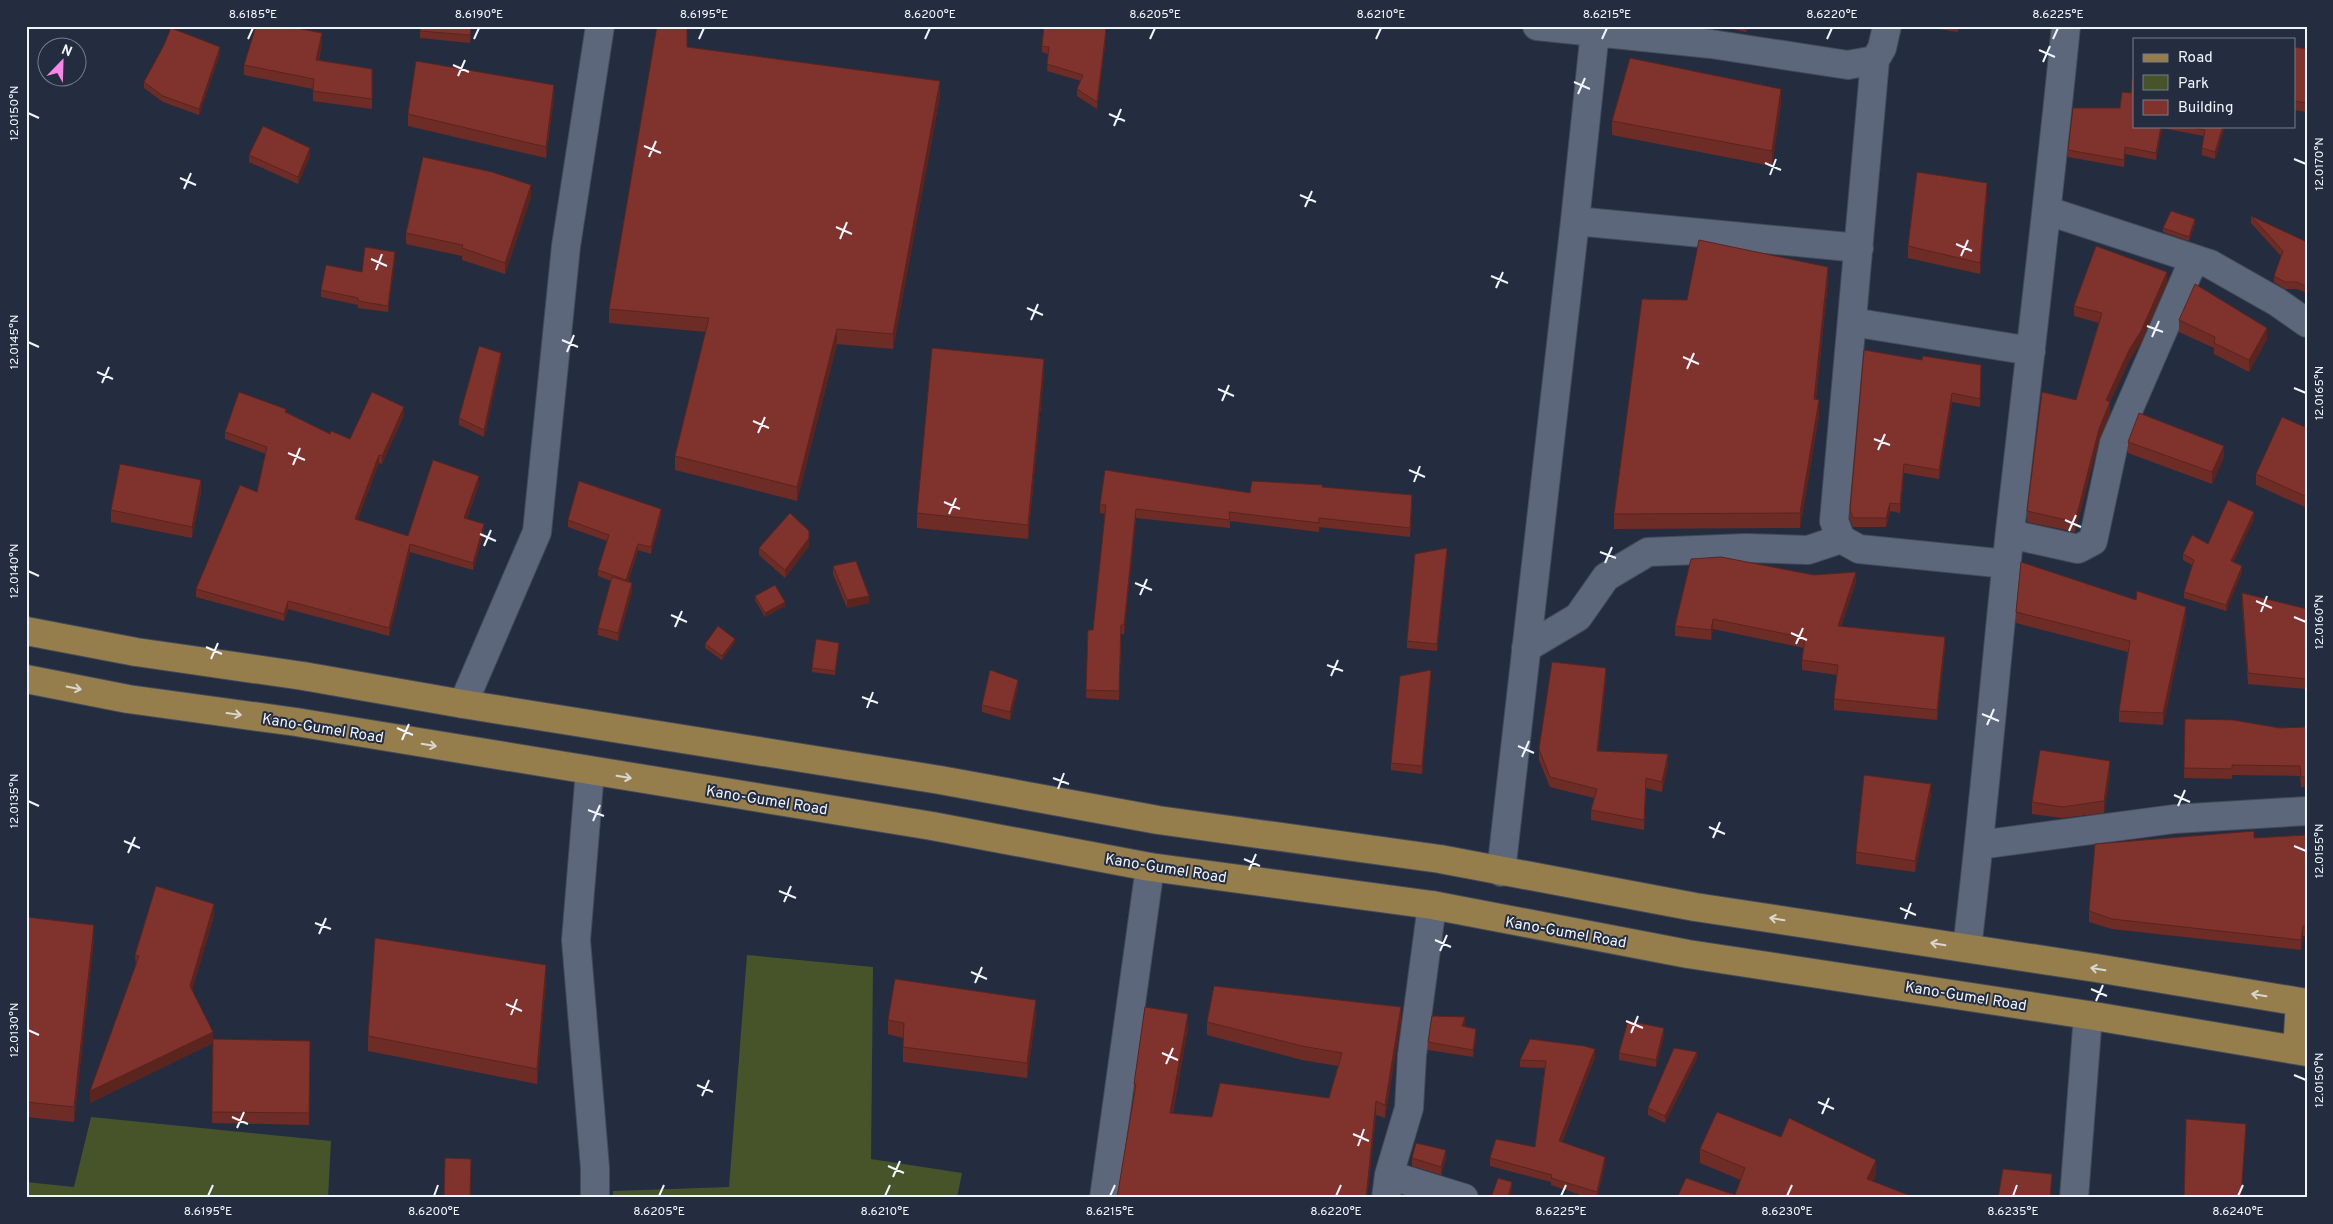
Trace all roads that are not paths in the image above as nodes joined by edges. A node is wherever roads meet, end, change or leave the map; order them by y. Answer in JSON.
{"nodes":[{"id":1,"x":600,"y":26,"type":"edge"},
{"id":2,"x":1537,"y":26,"type":"edge"},
{"id":3,"x":1887,"y":26,"type":"edge"},
{"id":4,"x":2066,"y":26,"type":"edge"},
{"id":5,"x":1594,"y":31,"type":"junction"},
{"id":6,"x":1875,"y":60,"type":"junction"},
{"id":7,"x":2048,"y":211,"type":"junction"},
{"id":8,"x":1575,"y":221,"type":"junction"},
{"id":9,"x":1859,"y":248,"type":"junction"},
{"id":10,"x":2194,"y":259,"type":"junction"},
{"id":11,"x":1852,"y":322,"type":"junction"},
{"id":12,"x":2307,"y":323,"type":"edge"},
{"id":13,"x":2031,"y":351,"type":"junction"},
{"id":14,"x":2010,"y":534,"type":"junction"},
{"id":15,"x":1840,"y":539,"type":"junction"},
{"id":16,"x":2007,"y":564,"type":"junction"},
{"id":17,"x":26,"y":631,"type":"edge"},
{"id":18,"x":1526,"y":648,"type":"junction"},
{"id":19,"x":26,"y":679,"type":"edge"},
{"id":20,"x":463,"y":704,"type":"junction"},
{"id":21,"x":590,"y":771,"type":"junction"},
{"id":22,"x":2307,"y":811,"type":"edge"},
{"id":23,"x":1979,"y":846,"type":"junction"},
{"id":24,"x":1150,"y":867,"type":"junction"},
{"id":25,"x":1501,"y":872,"type":"junction"},
{"id":26,"x":1432,"y":905,"type":"junction"},
{"id":27,"x":1967,"y":948,"type":"junction"},
{"id":28,"x":2303,"y":1003,"type":"edge"},
{"id":29,"x":2088,"y":1015,"type":"junction"},
{"id":30,"x":2302,"y":1051,"type":"edge"},
{"id":31,"x":1387,"y":1186,"type":"edge"},
{"id":32,"x":595,"y":1198,"type":"edge"},
{"id":33,"x":1104,"y":1198,"type":"edge"},
{"id":34,"x":1464,"y":1198,"type":"edge"},
{"id":35,"x":2074,"y":1198,"type":"edge"}],
"edges":[{"from":1,"to":20,"type":"street"},
{"from":2,"to":5,"type":"street"},
{"from":3,"to":6,"type":"street"},
{"from":4,"to":7,"type":"street"},
{"from":5,"to":6,"type":"street"},
{"from":5,"to":8,"type":"street"},
{"from":6,"to":9,"type":"street"},
{"from":7,"to":10,"type":"street"},
{"from":7,"to":13,"type":"street"},
{"from":8,"to":9,"type":"street"},
{"from":8,"to":18,"type":"street"},
{"from":9,"to":11,"type":"street"},
{"from":10,"to":12,"type":"street"},
{"from":10,"to":14,"type":"street"},
{"from":11,"to":13,"type":"street"},
{"from":11,"to":15,"type":"street"},
{"from":13,"to":14,"type":"street"},
{"from":14,"to":16,"type":"street"},
{"from":15,"to":16,"type":"street"},
{"from":15,"to":18,"type":"street"},
{"from":16,"to":23,"type":"street"},
{"from":17,"to":20,"type":"main road"},
{"from":18,"to":25,"type":"street"},
{"from":19,"to":21,"type":"main road","name":"Kano-Gumel Road","one_way":true},
{"from":20,"to":25,"type":"main road"},
{"from":21,"to":24,"type":"main road","name":"Kano-Gumel Road","one_way":true},
{"from":21,"to":32,"type":"street"},
{"from":22,"to":23,"type":"street"},
{"from":23,"to":27,"type":"street"},
{"from":24,"to":26,"type":"main road","name":"Kano-Gumel Road"},
{"from":24,"to":33,"type":"street"},
{"from":27,"to":25,"type":"main road","one_way":true},
{"from":26,"to":29,"type":"main road","name":"Kano-Gumel Road"},
{"from":26,"to":31,"type":"street"},
{"from":28,"to":27,"type":"main road","one_way":true},
{"from":28,"to":30,"type":"main road"},
{"from":29,"to":30,"type":"main road","name":"Kano-Gumel Road"},
{"from":29,"to":35,"type":"street"},
{"from":31,"to":34,"type":"street"}]}
